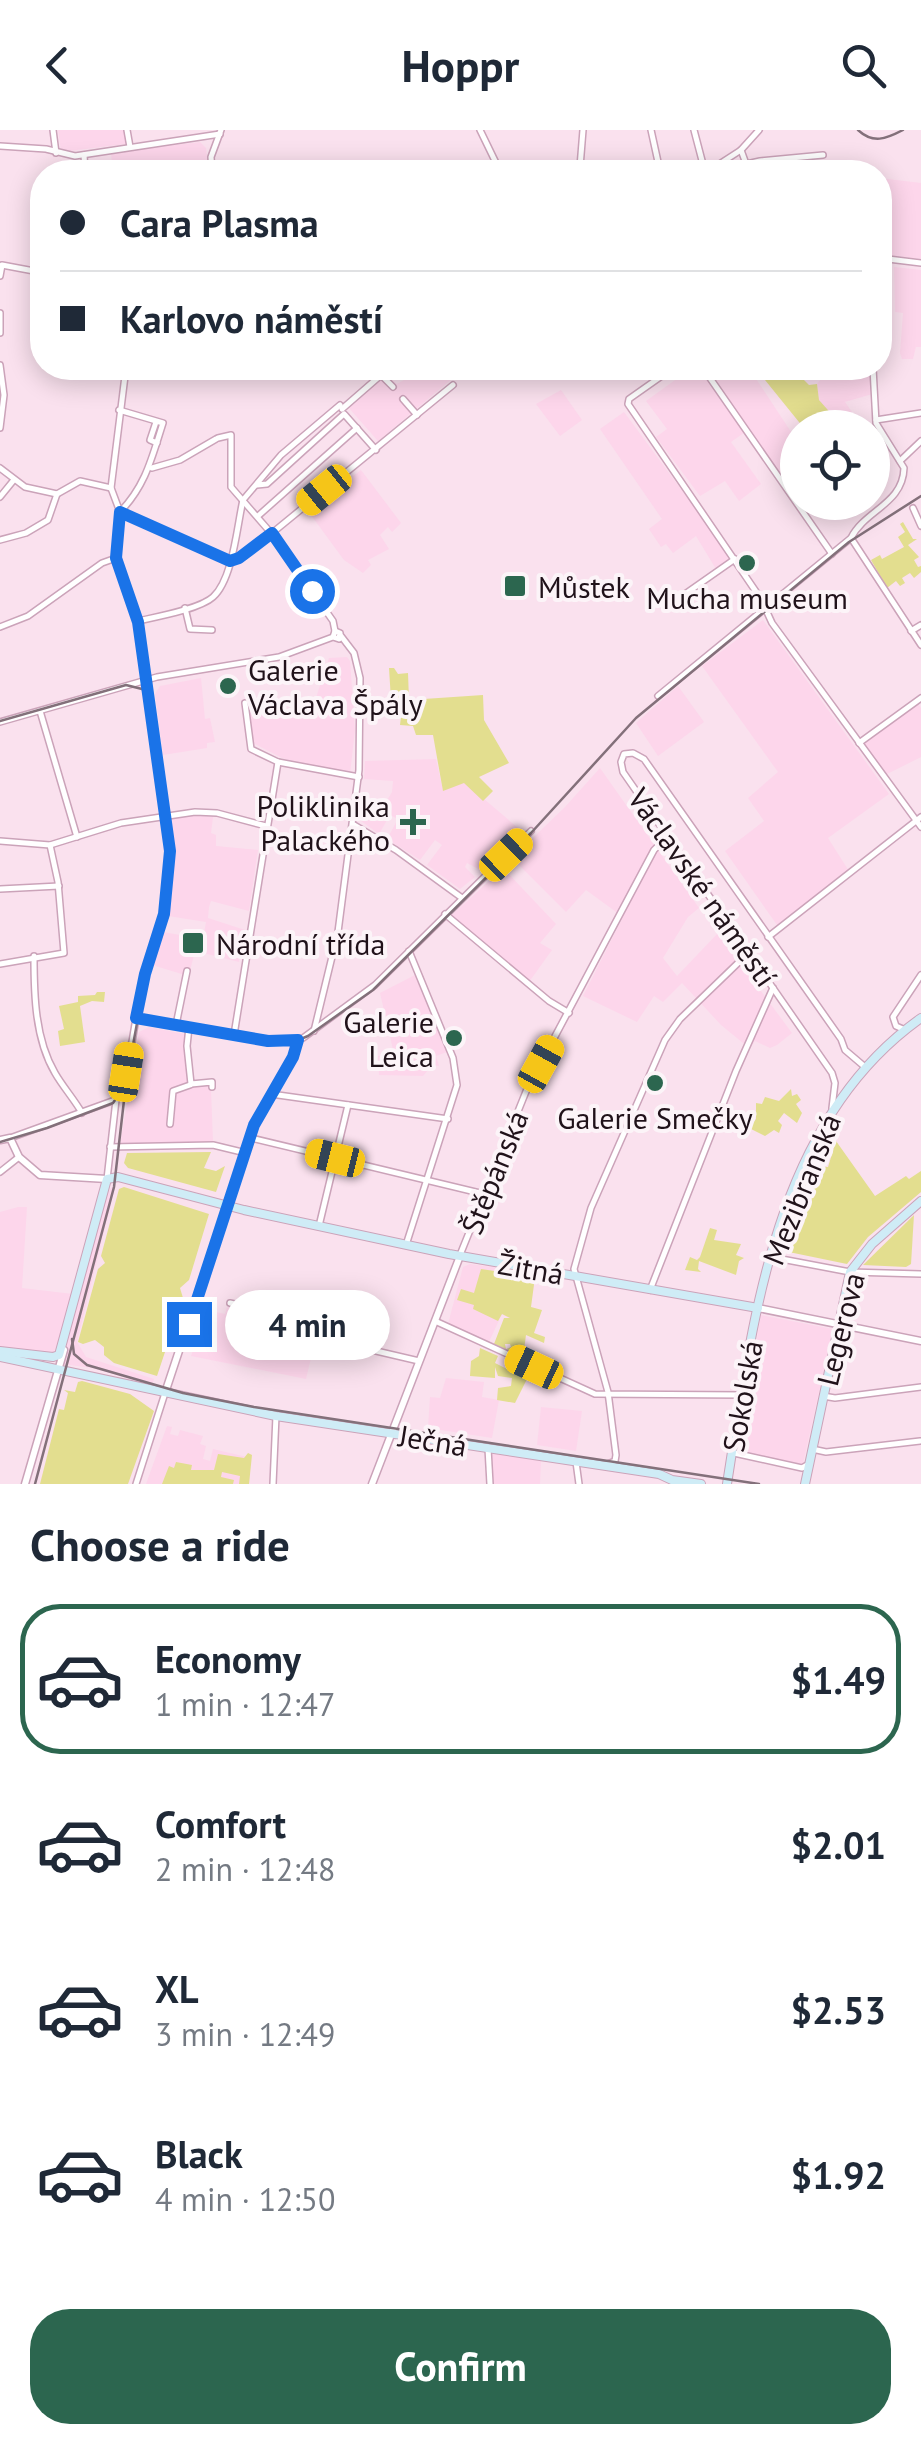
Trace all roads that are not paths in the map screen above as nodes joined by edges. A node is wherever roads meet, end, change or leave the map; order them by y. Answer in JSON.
{"nodes":[{"id":1,"x":53,"y":130,"type":"edge"},
{"id":2,"x":127,"y":130,"type":"edge"},
{"id":3,"x":480,"y":130,"type":"edge"},
{"id":4,"x":583,"y":130,"type":"edge"},
{"id":5,"x":651,"y":130,"type":"edge"},
{"id":6,"x":694,"y":130,"type":"edge"},
{"id":7,"x":759,"y":130,"type":"edge"},
{"id":8,"x":221,"y":132,"type":"edge"},
{"id":9,"x":202,"y":138,"type":"junction"},
{"id":10,"x":0,"y":146,"type":"edge"},
{"id":11,"x":130,"y":148,"type":"junction"},
{"id":12,"x":741,"y":150,"type":"junction"},
{"id":13,"x":56,"y":154,"type":"junction"},
{"id":14,"x":84,"y":154,"type":"junction"},
{"id":15,"x":212,"y":154,"type":"junction"},
{"id":16,"x":822,"y":154,"type":"dead end"},
{"id":17,"x":84,"y":160,"type":"edge"},
{"id":18,"x":212,"y":160,"type":"edge"},
{"id":19,"x":494,"y":160,"type":"edge"},
{"id":20,"x":581,"y":160,"type":"edge"},
{"id":21,"x":658,"y":160,"type":"edge"},
{"id":22,"x":704,"y":160,"type":"edge"},
{"id":23,"x":726,"y":160,"type":"edge"},
{"id":24,"x":745,"y":160,"type":"edge"},
{"id":25,"x":776,"y":160,"type":"edge"},
{"id":26,"x":892,"y":259,"type":"edge"},
{"id":27,"x":921,"y":263,"type":"edge"},
{"id":28,"x":2,"y":265,"type":"edge"},
{"id":29,"x":30,"y":270,"type":"edge"},
{"id":30,"x":0,"y":276,"type":"edge"},
{"id":31,"x":0,"y":313,"type":"edge"},
{"id":32,"x":0,"y":333,"type":"edge"},
{"id":33,"x":0,"y":364,"type":"edge"},
{"id":34,"x":124,"y":380,"type":"edge"},
{"id":35,"x":374,"y":380,"type":"edge"},
{"id":36,"x":387,"y":380,"type":"edge"},
{"id":37,"x":656,"y":380,"type":"edge"},
{"id":38,"x":710,"y":380,"type":"edge"},
{"id":39,"x":873,"y":380,"type":"edge"},
{"id":40,"x":453,"y":386,"type":"dead end"},
{"id":41,"x":393,"y":387,"type":"dead end"},
{"id":42,"x":334,"y":398,"type":"dead end"},
{"id":43,"x":403,"y":399,"type":"dead end"},
{"id":44,"x":342,"y":409,"type":"junction"},
{"id":45,"x":120,"y":410,"type":"junction"},
{"id":46,"x":875,"y":410,"type":"edge"},
{"id":47,"x":921,"y":413,"type":"edge"},
{"id":48,"x":417,"y":415,"type":"junction"},
{"id":49,"x":890,"y":418,"type":"edge"},
{"id":50,"x":0,"y":428,"type":"edge"},
{"id":51,"x":356,"y":428,"type":"junction"},
{"id":52,"x":921,"y":441,"type":"edge"},
{"id":53,"x":890,"y":443,"type":"edge"},
{"id":54,"x":376,"y":450,"type":"junction"},
{"id":55,"x":900,"y":460,"type":"junction"},
{"id":56,"x":0,"y":468,"type":"edge"},
{"id":57,"x":152,"y":468,"type":"junction"},
{"id":58,"x":13,"y":481,"type":"junction"},
{"id":59,"x":257,"y":486,"type":"junction"},
{"id":60,"x":110,"y":488,"type":"junction"},
{"id":61,"x":57,"y":494,"type":"junction"},
{"id":62,"x":0,"y":497,"type":"edge"},
{"id":63,"x":243,"y":500,"type":"junction"},
{"id":64,"x":913,"y":508,"type":"dead end"},
{"id":65,"x":120,"y":512,"type":"junction"},
{"id":66,"x":258,"y":516,"type":"junction"},
{"id":67,"x":921,"y":526,"type":"edge"},
{"id":68,"x":272,"y":533,"type":"junction"},
{"id":69,"x":851,"y":538,"type":"junction"},
{"id":70,"x":0,"y":540,"type":"edge"},
{"id":71,"x":832,"y":554,"type":"junction"},
{"id":72,"x":116,"y":558,"type":"junction"},
{"id":73,"x":735,"y":559,"type":"junction"},
{"id":74,"x":230,"y":561,"type":"junction"},
{"id":75,"x":184,"y":608,"type":"junction"},
{"id":76,"x":665,"y":608,"type":"dead end"},
{"id":77,"x":768,"y":610,"type":"junction"},
{"id":78,"x":138,"y":622,"type":"junction"},
{"id":79,"x":921,"y":625,"type":"edge"},
{"id":80,"x":0,"y":627,"type":"edge"},
{"id":81,"x":212,"y":630,"type":"dead end"},
{"id":82,"x":911,"y":631,"type":"junction"},
{"id":83,"x":336,"y":635,"type":"junction"},
{"id":84,"x":921,"y":645,"type":"edge"},
{"id":85,"x":147,"y":680,"type":"junction"},
{"id":86,"x":658,"y":696,"type":"dead end"},
{"id":87,"x":921,"y":698,"type":"edge"},
{"id":88,"x":245,"y":703,"type":"dead end"},
{"id":89,"x":40,"y":711,"type":"junction"},
{"id":90,"x":0,"y":722,"type":"edge"},
{"id":91,"x":858,"y":744,"type":"junction"},
{"id":92,"x":278,"y":762,"type":"junction"},
{"id":93,"x":359,"y":777,"type":"junction"},
{"id":94,"x":166,"y":815,"type":"junction"},
{"id":95,"x":920,"y":822,"type":"edge"},
{"id":96,"x":354,"y":825,"type":"junction"},
{"id":97,"x":266,"y":826,"type":"junction"},
{"id":98,"x":531,"y":832,"type":"dead end"},
{"id":99,"x":77,"y":837,"type":"junction"},
{"id":100,"x":0,"y":841,"type":"edge"},
{"id":101,"x":50,"y":845,"type":"junction"},
{"id":102,"x":679,"y":853,"type":"junction"},
{"id":103,"x":58,"y":886,"type":"junction"},
{"id":104,"x":0,"y":889,"type":"edge"},
{"id":105,"x":462,"y":898,"type":"junction"},
{"id":106,"x":445,"y":914,"type":"junction"},
{"id":107,"x":768,"y":938,"type":"junction"},
{"id":108,"x":409,"y":951,"type":"junction"},
{"id":109,"x":34,"y":956,"type":"junction"},
{"id":110,"x":755,"y":962,"type":"junction"},
{"id":111,"x":0,"y":964,"type":"edge"},
{"id":112,"x":187,"y":971,"type":"dead end"},
{"id":113,"x":921,"y":975,"type":"edge"},
{"id":114,"x":773,"y":988,"type":"junction"},
{"id":115,"x":569,"y":1013,"type":"junction"},
{"id":116,"x":136,"y":1018,"type":"junction"},
{"id":117,"x":921,"y":1018,"type":"edge"},
{"id":118,"x":176,"y":1025,"type":"junction"},
{"id":119,"x":189,"y":1028,"type":"junction"},
{"id":120,"x":905,"y":1030,"type":"junction"},
{"id":121,"x":314,"y":1031,"type":"junction"},
{"id":122,"x":234,"y":1035,"type":"junction"},
{"id":123,"x":298,"y":1040,"type":"junction"},
{"id":124,"x":865,"y":1068,"type":"junction"},
{"id":125,"x":190,"y":1084,"type":"junction"},
{"id":126,"x":212,"y":1088,"type":"dead end"},
{"id":127,"x":271,"y":1094,"type":"junction"},
{"id":128,"x":116,"y":1100,"type":"junction"},
{"id":129,"x":348,"y":1105,"type":"junction"},
{"id":130,"x":832,"y":1108,"type":"junction"},
{"id":131,"x":92,"y":1109,"type":"junction"},
{"id":132,"x":82,"y":1113,"type":"junction"},
{"id":133,"x":448,"y":1119,"type":"junction"},
{"id":134,"x":113,"y":1120,"type":"junction"},
{"id":135,"x":170,"y":1124,"type":"dead end"},
{"id":136,"x":10,"y":1138,"type":"junction"},
{"id":137,"x":251,"y":1138,"type":"junction"},
{"id":138,"x":0,"y":1140,"type":"edge"},
{"id":139,"x":110,"y":1147,"type":"junction"},
{"id":140,"x":246,"y":1154,"type":"junction"},
{"id":141,"x":20,"y":1157,"type":"junction"},
{"id":142,"x":335,"y":1158,"type":"junction"},
{"id":143,"x":0,"y":1172,"type":"edge"},
{"id":144,"x":107,"y":1179,"type":"junction"},
{"id":145,"x":427,"y":1180,"type":"junction"},
{"id":146,"x":484,"y":1194,"type":"junction"},
{"id":147,"x":921,"y":1201,"type":"edge"},
{"id":148,"x":226,"y":1206,"type":"junction"},
{"id":149,"x":319,"y":1226,"type":"junction"},
{"id":150,"x":406,"y":1245,"type":"junction"},
{"id":151,"x":460,"y":1256,"type":"junction"},
{"id":152,"x":770,"y":1257,"type":"junction"},
{"id":153,"x":850,"y":1272,"type":"junction"},
{"id":154,"x":921,"y":1274,"type":"edge"},
{"id":155,"x":578,"y":1276,"type":"junction"},
{"id":156,"x":650,"y":1290,"type":"junction"},
{"id":157,"x":230,"y":1302,"type":"dead end"},
{"id":158,"x":758,"y":1308,"type":"junction"},
{"id":159,"x":435,"y":1321,"type":"junction"},
{"id":160,"x":838,"y":1325,"type":"junction"},
{"id":161,"x":66,"y":1339,"type":"junction"},
{"id":162,"x":921,"y":1341,"type":"edge"},
{"id":163,"x":0,"y":1354,"type":"edge"},
{"id":164,"x":419,"y":1361,"type":"junction"},
{"id":165,"x":59,"y":1368,"type":"junction"},
{"id":166,"x":921,"y":1387,"type":"edge"},
{"id":167,"x":165,"y":1392,"type":"junction"},
{"id":168,"x":608,"y":1392,"type":"junction"},
{"id":169,"x":742,"y":1396,"type":"junction"},
{"id":170,"x":823,"y":1396,"type":"junction"},
{"id":171,"x":276,"y":1416,"type":"junction"},
{"id":172,"x":393,"y":1430,"type":"junction"},
{"id":173,"x":920,"y":1441,"type":"edge"},
{"id":174,"x":488,"y":1448,"type":"junction"},
{"id":175,"x":812,"y":1449,"type":"junction"},
{"id":176,"x":733,"y":1450,"type":"junction"},
{"id":177,"x":576,"y":1462,"type":"junction"},
{"id":178,"x":808,"y":1464,"type":"junction"},
{"id":179,"x":602,"y":1466,"type":"junction"},
{"id":180,"x":672,"y":1482,"type":"edge"},
{"id":181,"x":25,"y":1484,"type":"edge"},
{"id":182,"x":136,"y":1484,"type":"edge"},
{"id":183,"x":273,"y":1484,"type":"edge"},
{"id":184,"x":372,"y":1484,"type":"edge"},
{"id":185,"x":490,"y":1484,"type":"edge"},
{"id":186,"x":579,"y":1484,"type":"edge"},
{"id":187,"x":701,"y":1484,"type":"edge"},
{"id":188,"x":727,"y":1484,"type":"edge"},
{"id":189,"x":805,"y":1484,"type":"edge"}],
"edges":[{"from":1,"to":13,"type":"street"},
{"from":2,"to":11,"type":"street"},
{"from":3,"to":19,"type":"street"},
{"from":4,"to":20,"type":"street"},
{"from":5,"to":21,"type":"street"},
{"from":6,"to":22,"type":"street"},
{"from":7,"to":12,"type":"street"},
{"from":8,"to":9,"type":"street"},
{"from":8,"to":15,"type":"street"},
{"from":9,"to":11,"type":"street"},
{"from":9,"to":15,"type":"street"},
{"from":10,"to":13,"type":"street"},
{"from":11,"to":14,"type":"street"},
{"from":12,"to":23,"type":"street"},
{"from":12,"to":24,"type":"street"},
{"from":13,"to":14,"type":"street"},
{"from":14,"to":17,"type":"street"},
{"from":15,"to":18,"type":"street"},
{"from":16,"to":25,"type":"street"},
{"from":26,"to":27,"type":"street"},
{"from":28,"to":29,"type":"street"},
{"from":28,"to":30,"type":"street"},
{"from":31,"to":32,"type":"street"},
{"from":33,"to":50,"type":"street"},
{"from":34,"to":45,"type":"street"},
{"from":35,"to":44,"type":"street"},
{"from":36,"to":41,"type":"street"},
{"from":37,"to":73,"type":"street"},
{"from":38,"to":71,"type":"street"},
{"from":39,"to":46,"type":"street"},
{"from":40,"to":48,"type":"street"},
{"from":42,"to":44,"type":"street"},
{"from":43,"to":48,"type":"street"},
{"from":44,"to":51,"type":"street"},
{"from":44,"to":59,"type":"street"},
{"from":44,"to":59,"type":"street"},
{"from":45,"to":57,"type":"street"},
{"from":45,"to":60,"type":"street"},
{"from":47,"to":49,"type":"street"},
{"from":48,"to":54,"type":"street"},
{"from":51,"to":54,"type":"street"},
{"from":51,"to":66,"type":"street"},
{"from":52,"to":55,"type":"street"},
{"from":53,"to":55,"type":"street"},
{"from":54,"to":68,"type":"street"},
{"from":55,"to":69,"type":"street"},
{"from":56,"to":58,"type":"street"},
{"from":57,"to":63,"type":"street"},
{"from":57,"to":65,"type":"street"},
{"from":58,"to":61,"type":"street"},
{"from":58,"to":62,"type":"street"},
{"from":59,"to":63,"type":"street"},
{"from":60,"to":61,"type":"street"},
{"from":60,"to":65,"type":"street"},
{"from":61,"to":70,"type":"street"},
{"from":63,"to":66,"type":"street"},
{"from":63,"to":74,"type":"street"},
{"from":64,"to":67,"type":"street"},
{"from":65,"to":72,"type":"street"},
{"from":65,"to":74,"type":"street"},
{"from":66,"to":68,"type":"street"},
{"from":68,"to":74,"type":"street"},
{"from":68,"to":83,"type":"street"},
{"from":69,"to":71,"type":"street"},
{"from":69,"to":82,"type":"street"},
{"from":71,"to":77,"type":"street"},
{"from":72,"to":78,"type":"street"},
{"from":72,"to":80,"type":"street"},
{"from":73,"to":76,"type":"street"},
{"from":73,"to":77,"type":"street"},
{"from":74,"to":75,"type":"street"},
{"from":75,"to":78,"type":"street"},
{"from":75,"to":81,"type":"street"},
{"from":77,"to":86,"type":"street"},
{"from":77,"to":91,"type":"street"},
{"from":78,"to":85,"type":"street"},
{"from":79,"to":82,"type":"street"},
{"from":82,"to":84,"type":"street"},
{"from":83,"to":85,"type":"street"},
{"from":83,"to":93,"type":"street"},
{"from":85,"to":89,"type":"street"},
{"from":85,"to":94,"type":"street"},
{"from":87,"to":91,"type":"street"},
{"from":88,"to":92,"type":"street"},
{"from":89,"to":90,"type":"street"},
{"from":89,"to":99,"type":"street"},
{"from":91,"to":95,"type":"street"},
{"from":92,"to":93,"type":"street"},
{"from":92,"to":97,"type":"street"},
{"from":93,"to":96,"type":"street"},
{"from":94,"to":97,"type":"street"},
{"from":94,"to":99,"type":"street"},
{"from":94,"to":116,"type":"street"},
{"from":95,"to":107,"type":"street"},
{"from":96,"to":105,"type":"street"},
{"from":96,"to":121,"type":"street"},
{"from":97,"to":122,"type":"street"},
{"from":98,"to":105,"type":"street"},
{"from":99,"to":101,"type":"street"},
{"from":100,"to":101,"type":"street"},
{"from":101,"to":103,"type":"street"},
{"from":102,"to":107,"type":"street","name":"Václavské náměstí"},
{"from":102,"to":110,"type":"street","name":"Václavské náměstí"},
{"from":102,"to":115,"type":"street","name":"Štěpánská"},
{"from":103,"to":104,"type":"street"},
{"from":103,"to":109,"type":"street"},
{"from":105,"to":106,"type":"street"},
{"from":106,"to":108,"type":"street"},
{"from":106,"to":115,"type":"street"},
{"from":107,"to":124,"type":"street","name":"Václavské náměstí"},
{"from":108,"to":121,"type":"street"},
{"from":108,"to":133,"type":"street"},
{"from":109,"to":111,"type":"street"},
{"from":109,"to":132,"type":"street"},
{"from":110,"to":114,"type":"street","name":"Václavské náměstí"},
{"from":110,"to":155,"type":"street"},
{"from":112,"to":118,"type":"street"},
{"from":113,"to":120,"type":"street"},
{"from":114,"to":130,"type":"street","name":"Václavské náměstí"},
{"from":114,"to":156,"type":"street"},
{"from":115,"to":146,"type":"street","name":"Štěpánská"},
{"from":116,"to":118,"type":"street"},
{"from":116,"to":128,"type":"street"},
{"from":117,"to":120,"type":"main road","name":"Mezibranská"},
{"from":118,"to":119,"type":"street"},
{"from":119,"to":122,"type":"street"},
{"from":119,"to":125,"type":"street"},
{"from":120,"to":124,"type":"main road","name":"Mezibranská"},
{"from":121,"to":123,"type":"street"},
{"from":122,"to":123,"type":"street"},
{"from":123,"to":127,"type":"street"},
{"from":124,"to":130,"type":"main road","name":"Mezibranská"},
{"from":125,"to":126,"type":"street"},
{"from":125,"to":135,"type":"street"},
{"from":127,"to":129,"type":"street"},
{"from":127,"to":137,"type":"street"},
{"from":128,"to":131,"type":"street"},
{"from":128,"to":134,"type":"street"},
{"from":129,"to":133,"type":"street"},
{"from":129,"to":142,"type":"street"},
{"from":130,"to":152,"type":"main road","name":"Mezibranská"},
{"from":131,"to":132,"type":"street"},
{"from":131,"to":134,"type":"street"},
{"from":132,"to":136,"type":"street"},
{"from":133,"to":145,"type":"street"},
{"from":134,"to":139,"type":"street"},
{"from":136,"to":138,"type":"street"},
{"from":136,"to":141,"type":"street"},
{"from":137,"to":140,"type":"street"},
{"from":137,"to":142,"type":"street"},
{"from":139,"to":140,"type":"street"},
{"from":139,"to":144,"type":"street"},
{"from":140,"to":148,"type":"street"},
{"from":141,"to":143,"type":"street"},
{"from":141,"to":144,"type":"street"},
{"from":142,"to":145,"type":"street"},
{"from":142,"to":149,"type":"street"},
{"from":144,"to":148,"type":"main road","name":"Žitná"},
{"from":144,"to":161,"type":"main road"},
{"from":145,"to":146,"type":"street"},
{"from":145,"to":150,"type":"street"},
{"from":146,"to":151,"type":"street","name":"Štěpánská"},
{"from":147,"to":153,"type":"main road","name":"Legerova"},
{"from":148,"to":149,"type":"main road","name":"Žitná"},
{"from":148,"to":167,"type":"street"},
{"from":149,"to":150,"type":"main road","name":"Žitná"},
{"from":150,"to":151,"type":"main road","name":"Žitná"},
{"from":151,"to":155,"type":"main road","name":"Žitná"},
{"from":151,"to":159,"type":"street","name":"Štěpánská"},
{"from":152,"to":153,"type":"street"},
{"from":152,"to":158,"type":"main road","name":"Mezibranská"},
{"from":153,"to":154,"type":"street"},
{"from":153,"to":160,"type":"main road","name":"Legerova"},
{"from":155,"to":156,"type":"main road","name":"Žitná"},
{"from":155,"to":168,"type":"street"},
{"from":156,"to":158,"type":"main road","name":"Žitná"},
{"from":157,"to":164,"type":"street"},
{"from":158,"to":160,"type":"street","name":"Žitná"},
{"from":158,"to":169,"type":"main road","name":"Sokolská"},
{"from":159,"to":164,"type":"street","name":"Štěpánská"},
{"from":159,"to":168,"type":"street"},
{"from":160,"to":162,"type":"street","name":"Žitná"},
{"from":160,"to":170,"type":"main road","name":"Legerova"},
{"from":161,"to":163,"type":"main road"},
{"from":161,"to":165,"type":"street"},
{"from":163,"to":165,"type":"main road","name":"Ječná"},
{"from":164,"to":172,"type":"street","name":"Štěpánská"},
{"from":165,"to":167,"type":"main road","name":"Ječná"},
{"from":165,"to":181,"type":"street"},
{"from":166,"to":170,"type":"street"},
{"from":167,"to":171,"type":"main road","name":"Ječná"},
{"from":167,"to":182,"type":"street"},
{"from":168,"to":169,"type":"street"},
{"from":168,"to":179,"type":"street"},
{"from":169,"to":176,"type":"main road","name":"Sokolská"},
{"from":170,"to":175,"type":"main road","name":"Legerova"},
{"from":171,"to":172,"type":"main road","name":"Ječná"},
{"from":171,"to":183,"type":"street"},
{"from":172,"to":174,"type":"main road","name":"Ječná"},
{"from":172,"to":184,"type":"street","name":"Štěpánská"},
{"from":173,"to":175,"type":"street"},
{"from":174,"to":177,"type":"main road","name":"Ječná"},
{"from":174,"to":185,"type":"street"},
{"from":175,"to":178,"type":"main road","name":"Legerova"},
{"from":176,"to":178,"type":"street"},
{"from":176,"to":188,"type":"main road","name":"Sokolská"},
{"from":177,"to":179,"type":"main road","name":"Ječná"},
{"from":177,"to":186,"type":"street"},
{"from":178,"to":189,"type":"main road","name":"Legerova"},
{"from":179,"to":180,"type":"main road","name":"Ječná"},
{"from":180,"to":187,"type":"main road","name":"Ječná"}]}
